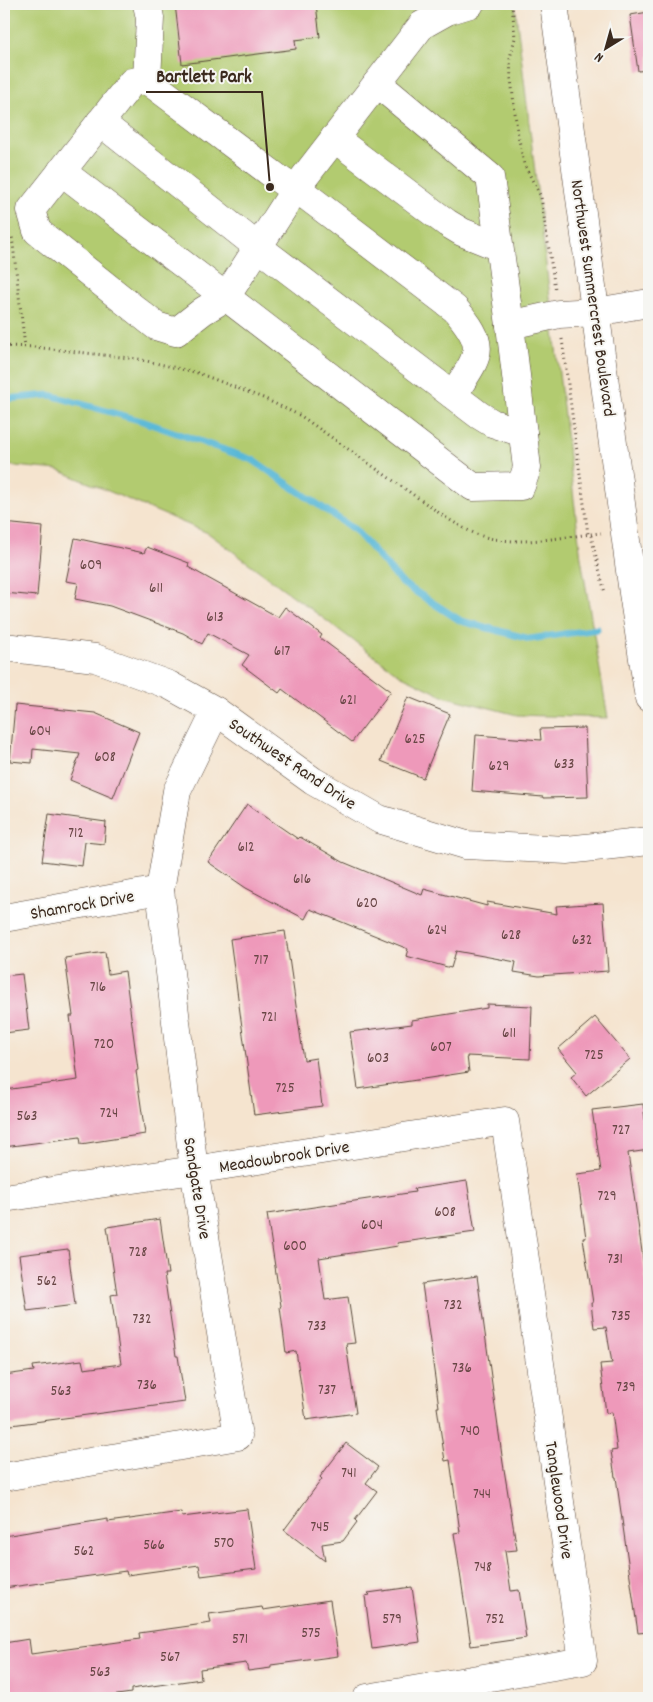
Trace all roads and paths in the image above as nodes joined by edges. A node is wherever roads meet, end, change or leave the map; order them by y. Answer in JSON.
{"nodes":[{"id":1,"x":147,"y":4,"type":"edge"},
{"id":2,"x":470,"y":4,"type":"edge"},
{"id":3,"x":512,"y":4,"type":"edge"},
{"id":4,"x":554,"y":4,"type":"edge"},
{"id":5,"x":425,"y":14,"type":"edge"},
{"id":6,"x":147,"y":80,"type":"junction"},
{"id":7,"x":377,"y":83,"type":"junction"},
{"id":8,"x":100,"y":122,"type":"junction"},
{"id":9,"x":334,"y":138,"type":"junction"},
{"id":10,"x":62,"y":171,"type":"junction"},
{"id":11,"x":296,"y":188,"type":"junction"},
{"id":12,"x":4,"y":238,"type":"edge"},
{"id":13,"x":258,"y":247,"type":"junction"},
{"id":14,"x":499,"y":247,"type":"junction"},
{"id":15,"x":226,"y":297,"type":"junction"},
{"id":16,"x":649,"y":303,"type":"edge"},
{"id":17,"x":596,"y":312,"type":"junction"},
{"id":18,"x":559,"y":314,"type":"junction"},
{"id":19,"x":510,"y":325,"type":"junction"},
{"id":20,"x":4,"y":346,"type":"edge"},
{"id":21,"x":25,"y":346,"type":"junction"},
{"id":22,"x":453,"y":395,"type":"junction"},
{"id":23,"x":523,"y":433,"type":"junction"},
{"id":24,"x":4,"y":647,"type":"edge"},
{"id":25,"x":649,"y":698,"type":"edge"},
{"id":26,"x":216,"y":711,"type":"junction"},
{"id":27,"x":649,"y":841,"type":"edge"},
{"id":28,"x":160,"y":890,"type":"junction"},
{"id":29,"x":4,"y":918,"type":"edge"},
{"id":30,"x":505,"y":1121,"type":"joint"},
{"id":31,"x":194,"y":1170,"type":"junction"},
{"id":32,"x":4,"y":1198,"type":"edge"},
{"id":33,"x":4,"y":1476,"type":"edge"},
{"id":34,"x":367,"y":1698,"type":"edge"}],
"edges":[{"from":1,"to":6,"type":"street"},
{"from":2,"to":5,"type":"street"},
{"from":3,"to":18,"type":"path"},
{"from":4,"to":17,"type":"street","name":"Northwest Summercrest Boulevard"},
{"from":5,"to":7,"type":"street"},
{"from":6,"to":8,"type":"street"},
{"from":6,"to":11,"type":"street"},
{"from":7,"to":9,"type":"street"},
{"from":7,"to":14,"type":"street"},
{"from":8,"to":10,"type":"street"},
{"from":8,"to":13,"type":"street"},
{"from":9,"to":11,"type":"street"},
{"from":9,"to":14,"type":"street"},
{"from":10,"to":15,"type":"street"},
{"from":10,"to":15,"type":"street"},
{"from":11,"to":13,"type":"street"},
{"from":11,"to":22,"type":"street"},
{"from":12,"to":21,"type":"path"},
{"from":13,"to":15,"type":"street"},
{"from":13,"to":22,"type":"street"},
{"from":14,"to":19,"type":"street"},
{"from":15,"to":23,"type":"street"},
{"from":16,"to":17,"type":"street"},
{"from":17,"to":18,"type":"street"},
{"from":17,"to":25,"type":"street","name":"Northwest Summercrest Boulevard"},
{"from":18,"to":19,"type":"street"},
{"from":18,"to":21,"type":"path"},
{"from":19,"to":23,"type":"street"},
{"from":20,"to":21,"type":"path"},
{"from":22,"to":23,"type":"street"},
{"from":24,"to":26,"type":"street","name":"Southwest Rand Drive"},
{"from":26,"to":27,"type":"street","name":"Southwest Rand Drive"},
{"from":26,"to":28,"type":"street","name":"Sandgate Drive"},
{"from":28,"to":29,"type":"street","name":"Shamrock Drive"},
{"from":28,"to":31,"type":"street","name":"Sandgate Drive"},
{"from":30,"to":31,"type":"street","name":"Meadowbrook Drive"},
{"from":30,"to":34,"type":"street","name":"Tanglewood Drive"},
{"from":31,"to":32,"type":"street","name":"Meadowbrook Drive"},
{"from":31,"to":33,"type":"street","name":"Sandgate Drive"}]}
